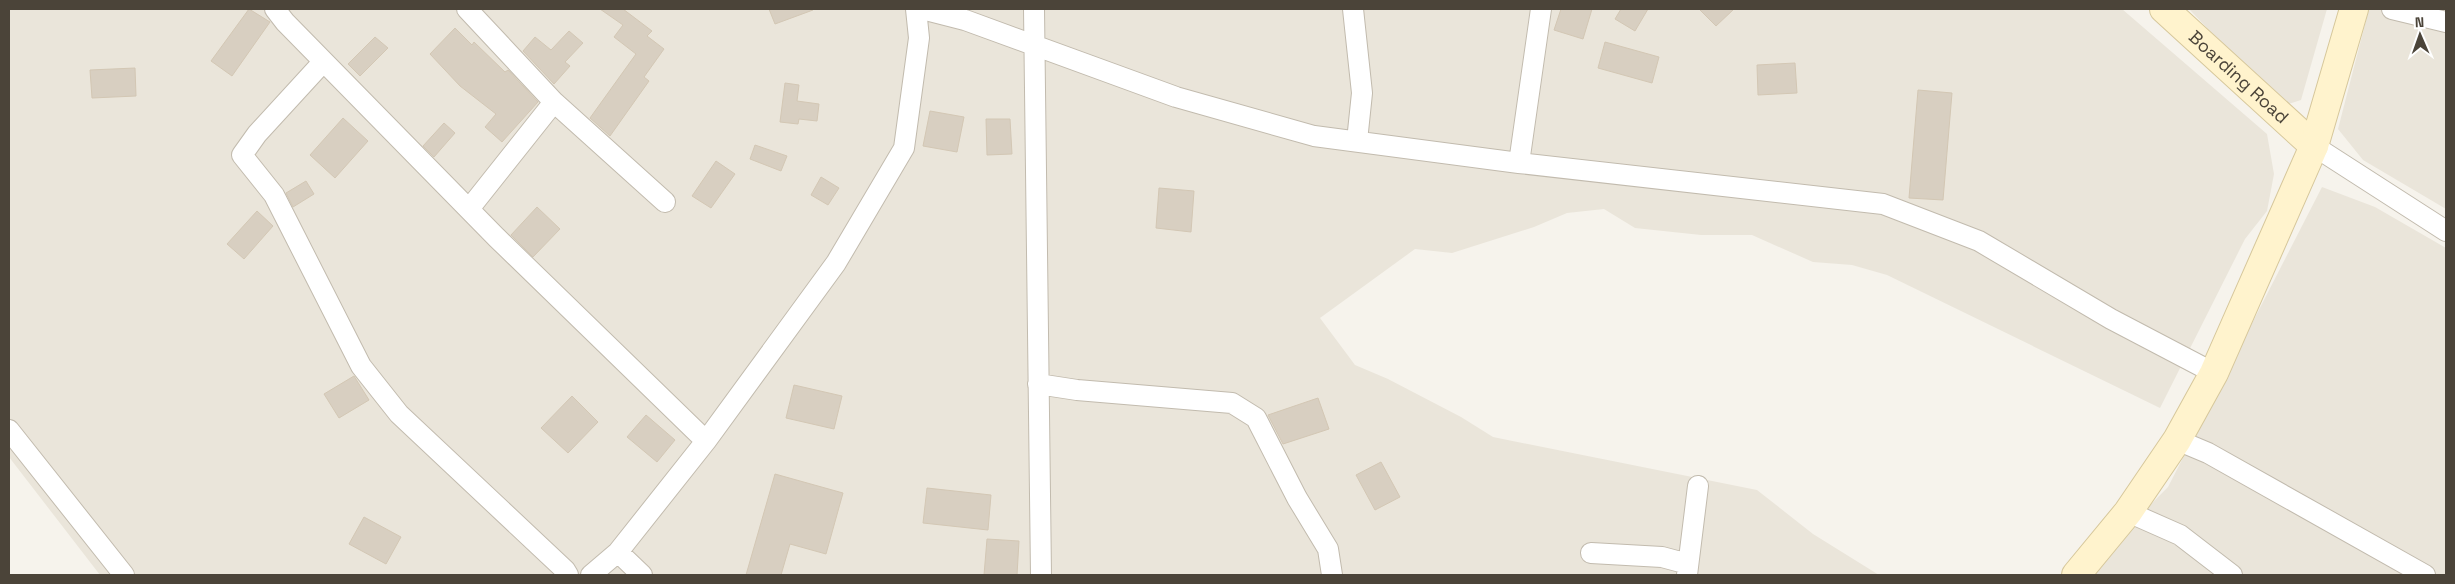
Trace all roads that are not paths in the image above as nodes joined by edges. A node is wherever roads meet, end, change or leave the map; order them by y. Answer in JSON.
{"nodes":[{"id":1,"x":275,"y":9,"type":"edge"},
{"id":2,"x":466,"y":9,"type":"edge"},
{"id":3,"x":916,"y":9,"type":"edge"},
{"id":4,"x":922,"y":9,"type":"edge"},
{"id":5,"x":1034,"y":9,"type":"edge"},
{"id":6,"x":1353,"y":9,"type":"edge"},
{"id":7,"x":1541,"y":9,"type":"edge"},
{"id":8,"x":2164,"y":9,"type":"edge"},
{"id":9,"x":2354,"y":9,"type":"edge"},
{"id":10,"x":2392,"y":9,"type":"edge"},
{"id":11,"x":2446,"y":22,"type":"edge"},
{"id":12,"x":1035,"y":44,"type":"junction"},
{"id":13,"x":323,"y":62,"type":"junction"},
{"id":14,"x":554,"y":102,"type":"junction"},
{"id":15,"x":1358,"y":141,"type":"junction"},
{"id":16,"x":2314,"y":146,"type":"junction"},
{"id":17,"x":1519,"y":163,"type":"junction"},
{"id":18,"x":665,"y":202,"type":"dead end"},
{"id":19,"x":470,"y":210,"type":"junction"},
{"id":20,"x":2446,"y":231,"type":"edge"},
{"id":21,"x":2214,"y":373,"type":"junction"},
{"id":22,"x":1038,"y":384,"type":"junction"},
{"id":23,"x":9,"y":430,"type":"edge"},
{"id":24,"x":2177,"y":440,"type":"junction"},
{"id":25,"x":706,"y":441,"type":"junction"},
{"id":26,"x":1698,"y":486,"type":"dead end"},
{"id":27,"x":2128,"y":512,"type":"junction"},
{"id":28,"x":618,"y":552,"type":"junction"},
{"id":29,"x":1591,"y":553,"type":"dead end"},
{"id":30,"x":1688,"y":570,"type":"edge"},
{"id":31,"x":124,"y":575,"type":"edge"},
{"id":32,"x":568,"y":575,"type":"edge"},
{"id":33,"x":591,"y":575,"type":"edge"},
{"id":34,"x":642,"y":575,"type":"edge"},
{"id":35,"x":1041,"y":575,"type":"edge"},
{"id":36,"x":1332,"y":575,"type":"edge"},
{"id":37,"x":2076,"y":575,"type":"edge"},
{"id":38,"x":2232,"y":575,"type":"edge"},
{"id":39,"x":2425,"y":575,"type":"edge"}],
"edges":[{"from":1,"to":13,"type":"street"},
{"from":2,"to":14,"type":"street"},
{"from":3,"to":25,"type":"street"},
{"from":4,"to":12,"type":"street"},
{"from":5,"to":12,"type":"street"},
{"from":6,"to":15,"type":"street"},
{"from":7,"to":17,"type":"street"},
{"from":8,"to":16,"type":"main road","name":"Boarding Road"},
{"from":9,"to":16,"type":"main road"},
{"from":10,"to":11,"type":"street"},
{"from":12,"to":15,"type":"street"},
{"from":12,"to":22,"type":"street"},
{"from":13,"to":19,"type":"street"},
{"from":13,"to":32,"type":"street"},
{"from":14,"to":18,"type":"street"},
{"from":14,"to":19,"type":"street"},
{"from":15,"to":17,"type":"street"},
{"from":16,"to":20,"type":"street"},
{"from":16,"to":21,"type":"main road"},
{"from":17,"to":21,"type":"street"},
{"from":19,"to":25,"type":"street"},
{"from":21,"to":24,"type":"main road"},
{"from":22,"to":35,"type":"street"},
{"from":22,"to":36,"type":"street"},
{"from":23,"to":31,"type":"street"},
{"from":24,"to":27,"type":"main road"},
{"from":24,"to":39,"type":"street"},
{"from":25,"to":28,"type":"street"},
{"from":26,"to":30,"type":"street"},
{"from":27,"to":37,"type":"main road"},
{"from":27,"to":38,"type":"street"},
{"from":28,"to":33,"type":"street"},
{"from":28,"to":34,"type":"street"},
{"from":29,"to":30,"type":"street"}]}
